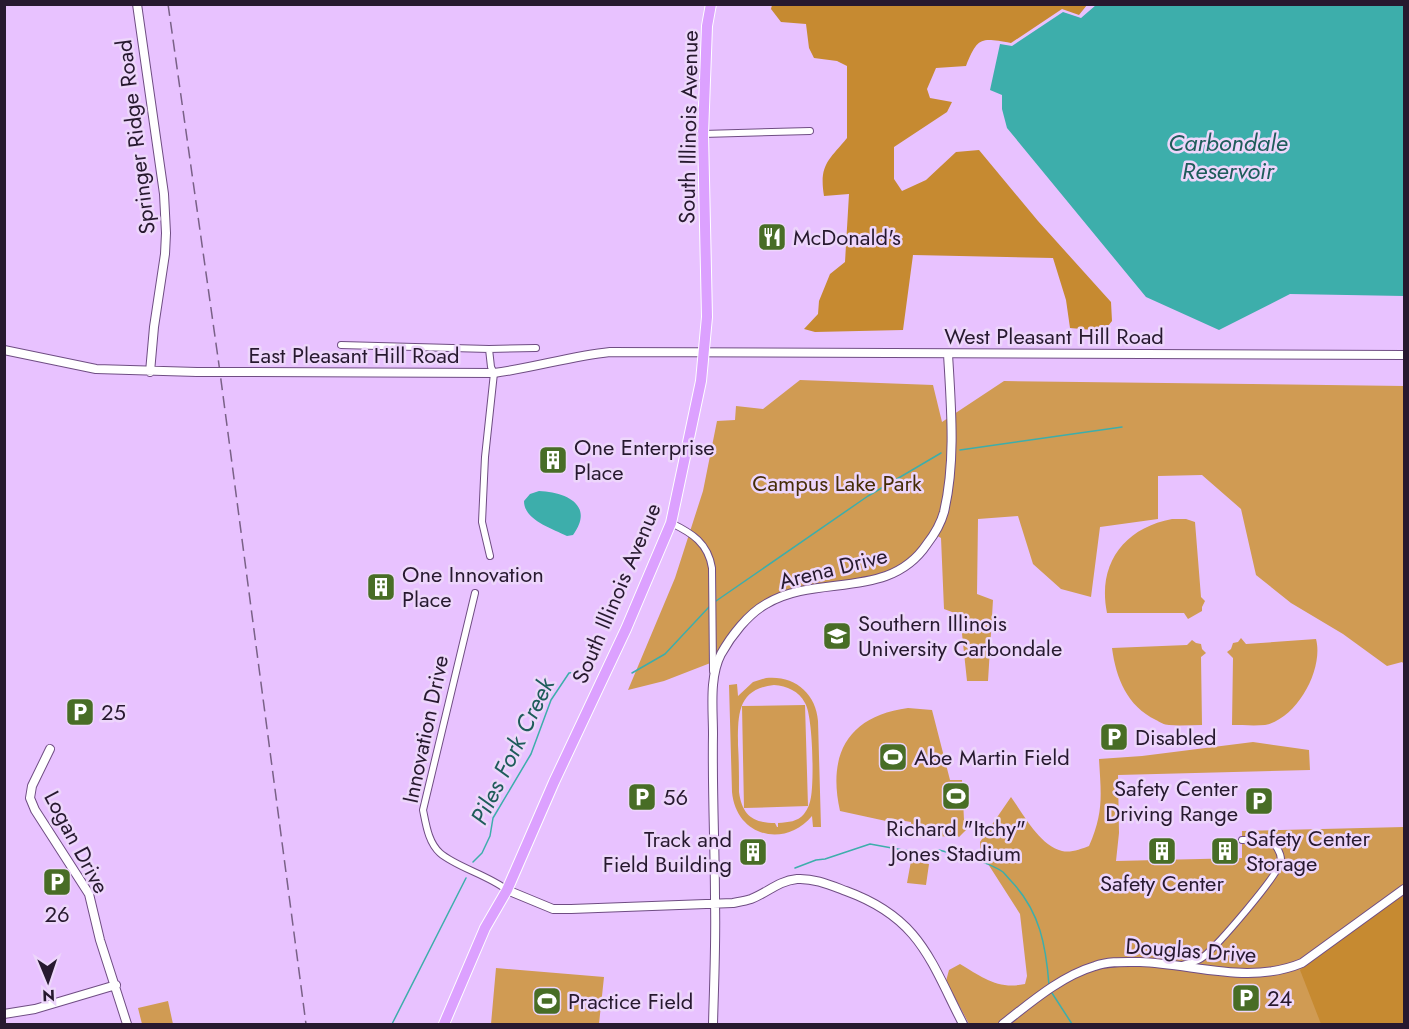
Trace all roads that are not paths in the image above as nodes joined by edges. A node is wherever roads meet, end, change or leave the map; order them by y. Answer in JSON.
{"nodes":[{"id":1,"x":137,"y":4,"type":"edge"},
{"id":2,"x":711,"y":4,"type":"edge"},
{"id":3,"x":810,"y":131,"type":"dead end"},
{"id":4,"x":703,"y":134,"type":"junction"},
{"id":5,"x":341,"y":345,"type":"dead end"},
{"id":6,"x":536,"y":348,"type":"dead end"},
{"id":7,"x":4,"y":350,"type":"edge"},
{"id":8,"x":489,"y":350,"type":"junction"},
{"id":9,"x":703,"y":352,"type":"junction"},
{"id":10,"x":948,"y":354,"type":"junction"},
{"id":11,"x":1404,"y":355,"type":"edge"},
{"id":12,"x":150,"y":372,"type":"junction"},
{"id":13,"x":494,"y":373,"type":"junction"},
{"id":14,"x":671,"y":523,"type":"junction"},
{"id":15,"x":490,"y":556,"type":"dead end"},
{"id":16,"x":475,"y":593,"type":"dead end"},
{"id":17,"x":713,"y":682,"type":"junction"},
{"id":18,"x":50,"y":748,"type":"dead end"},
{"id":19,"x":1242,"y":840,"type":"dead end"},
{"id":20,"x":1404,"y":889,"type":"edge"},
{"id":21,"x":507,"y":890,"type":"junction"},
{"id":22,"x":716,"y":905,"type":"junction"},
{"id":23,"x":1180,"y":965,"type":"junction"},
{"id":24,"x":116,"y":985,"type":"junction"},
{"id":25,"x":4,"y":1014,"type":"edge"},
{"id":26,"x":127,"y":1024,"type":"edge"},
{"id":27,"x":444,"y":1024,"type":"edge"},
{"id":28,"x":713,"y":1024,"type":"edge"},
{"id":29,"x":963,"y":1024,"type":"edge"},
{"id":30,"x":1003,"y":1024,"type":"edge"}],
"edges":[{"from":1,"to":12,"type":"street","name":"Springer Ridge Road"},
{"from":2,"to":4,"type":"highway","name":"South Illinois Avenue"},
{"from":3,"to":4,"type":"street"},
{"from":4,"to":9,"type":"highway","name":"South Illinois Avenue"},
{"from":5,"to":8,"type":"street"},
{"from":6,"to":8,"type":"street"},
{"from":7,"to":12,"type":"street","name":"East Pleasant Hill Road"},
{"from":8,"to":13,"type":"street"},
{"from":9,"to":10,"type":"street","name":"West Pleasant Hill Road"},
{"from":9,"to":13,"type":"street","name":"East Pleasant Hill Road"},
{"from":9,"to":14,"type":"highway","name":"South Illinois Avenue"},
{"from":10,"to":11,"type":"street","name":"West Pleasant Hill Road"},
{"from":10,"to":17,"type":"street","name":"Arena Drive"},
{"from":12,"to":13,"type":"street","name":"East Pleasant Hill Road","bridge":true},
{"from":13,"to":15,"type":"street"},
{"from":14,"to":17,"type":"street"},
{"from":14,"to":21,"type":"highway","name":"South Illinois Avenue"},
{"from":16,"to":21,"type":"street","name":"Innovation Drive"},
{"from":17,"to":22,"type":"street","name":"Arena Drive"},
{"from":18,"to":24,"type":"street","name":"Logan Drive"},
{"from":19,"to":23,"type":"street"},
{"from":20,"to":23,"type":"street","name":"Douglas Drive"},
{"from":21,"to":22,"type":"street"},
{"from":21,"to":27,"type":"highway","name":"South Illinois Avenue"},
{"from":22,"to":28,"type":"street","name":"Arena Drive"},
{"from":22,"to":29,"type":"street"},
{"from":23,"to":30,"type":"street","name":"Douglas Drive"},
{"from":24,"to":25,"type":"street"},
{"from":24,"to":26,"type":"street","name":"Logan Drive"}]}
